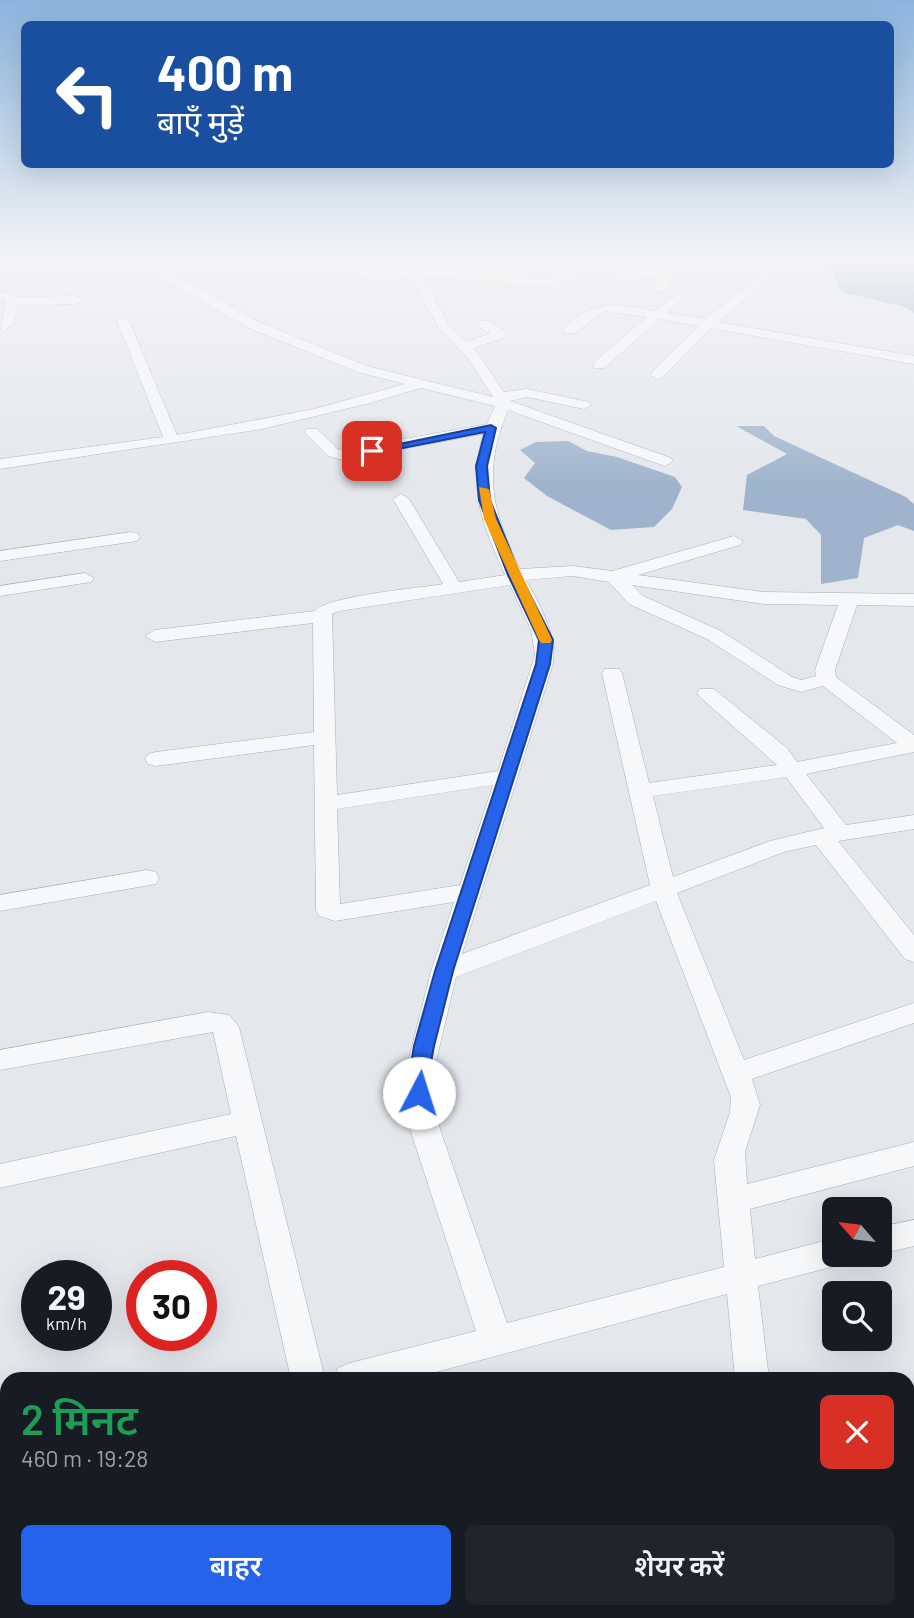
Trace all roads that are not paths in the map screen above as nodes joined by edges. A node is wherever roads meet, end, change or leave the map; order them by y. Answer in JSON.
{"nodes":[{"id":1,"x":128,"y":335,"type":"edge"},
{"id":2,"x":277,"y":335,"type":"edge"},
{"id":3,"x":451,"y":335,"type":"edge"},
{"id":4,"x":499,"y":335,"type":"edge"},
{"id":5,"x":633,"y":335,"type":"edge"},
{"id":6,"x":696,"y":335,"type":"edge"},
{"id":7,"x":767,"y":335,"type":"edge"},
{"id":8,"x":465,"y":346,"type":"junction"},
{"id":9,"x":914,"y":360,"type":"edge"},
{"id":10,"x":599,"y":365,"type":"dead end"},
{"id":11,"x":657,"y":374,"type":"dead end"},
{"id":12,"x":417,"y":384,"type":"junction"},
{"id":13,"x":502,"y":401,"type":"junction"},
{"id":14,"x":584,"y":405,"type":"dead end"},
{"id":15,"x":491,"y":428,"type":"junction"},
{"id":16,"x":312,"y":432,"type":"dead end"},
{"id":17,"x":171,"y":439,"type":"junction"},
{"id":18,"x":665,"y":461,"type":"dead end"},
{"id":19,"x":0,"y":464,"type":"edge"},
{"id":20,"x":401,"y":499,"type":"dead end"},
{"id":21,"x":131,"y":537,"type":"dead end"},
{"id":22,"x":734,"y":541,"type":"dead end"},
{"id":23,"x":0,"y":556,"type":"edge"},
{"id":24,"x":614,"y":576,"type":"junction"},
{"id":25,"x":515,"y":577,"type":"junction"},
{"id":26,"x":85,"y":578,"type":"dead end"},
{"id":27,"x":454,"y":588,"type":"junction"},
{"id":28,"x":0,"y":591,"type":"edge"},
{"id":29,"x":914,"y":600,"type":"edge"},
{"id":30,"x":849,"y":601,"type":"junction"},
{"id":31,"x":322,"y":616,"type":"junction"},
{"id":32,"x":155,"y":636,"type":"dead end"},
{"id":33,"x":612,"y":673,"type":"dead end"},
{"id":34,"x":826,"y":679,"type":"junction"},
{"id":35,"x":707,"y":693,"type":"dead end"},
{"id":36,"x":324,"y":737,"type":"junction"},
{"id":37,"x":914,"y":746,"type":"edge"},
{"id":38,"x":156,"y":759,"type":"dead end"},
{"id":39,"x":791,"y":769,"type":"junction"},
{"id":40,"x":507,"y":776,"type":"junction"},
{"id":41,"x":640,"y":791,"type":"junction"},
{"id":42,"x":325,"y":804,"type":"junction"},
{"id":43,"x":914,"y":822,"type":"edge"},
{"id":44,"x":831,"y":835,"type":"junction"},
{"id":45,"x":147,"y":878,"type":"dead end"},
{"id":46,"x":470,"y":891,"type":"junction"},
{"id":47,"x":664,"y":891,"type":"junction"},
{"id":48,"x":0,"y":903,"type":"edge"},
{"id":49,"x":914,"y":953,"type":"edge"},
{"id":50,"x":444,"y":971,"type":"junction"},
{"id":51,"x":914,"y":1013,"type":"edge"},
{"id":52,"x":0,"y":1060,"type":"edge"},
{"id":53,"x":736,"y":1074,"type":"junction"},
{"id":54,"x":247,"y":1122,"type":"junction"},
{"id":55,"x":914,"y":1154,"type":"edge"},
{"id":56,"x":0,"y":1176,"type":"edge"},
{"id":57,"x":734,"y":1200,"type":"junction"},
{"id":58,"x":914,"y":1233,"type":"edge"},
{"id":59,"x":892,"y":1238,"type":"edge"},
{"id":60,"x":822,"y":1255,"type":"edge"},
{"id":61,"x":743,"y":1274,"type":"junction"},
{"id":62,"x":496,"y":1341,"type":"junction"},
{"id":63,"x":306,"y":1372,"type":"edge"},
{"id":64,"x":377,"y":1372,"type":"edge"},
{"id":65,"x":751,"y":1372,"type":"edge"}],
"edges":[{"from":1,"to":17,"type":"street"},
{"from":2,"to":12,"type":"street"},
{"from":3,"to":8,"type":"street"},
{"from":4,"to":8,"type":"street"},
{"from":5,"to":10,"type":"street"},
{"from":6,"to":11,"type":"street"},
{"from":7,"to":9,"type":"street"},
{"from":8,"to":13,"type":"street"},
{"from":12,"to":13,"type":"street"},
{"from":12,"to":17,"type":"street"},
{"from":13,"to":14,"type":"street"},
{"from":13,"to":15,"type":"street"},
{"from":13,"to":18,"type":"street"},
{"from":15,"to":16,"type":"street"},
{"from":15,"to":25,"type":"street"},
{"from":17,"to":19,"type":"street"},
{"from":20,"to":27,"type":"street"},
{"from":21,"to":23,"type":"street"},
{"from":22,"to":24,"type":"street"},
{"from":24,"to":25,"type":"street"},
{"from":24,"to":30,"type":"street"},
{"from":24,"to":34,"type":"street"},
{"from":25,"to":27,"type":"street"},
{"from":25,"to":40,"type":"street"},
{"from":26,"to":28,"type":"street"},
{"from":27,"to":31,"type":"street"},
{"from":29,"to":30,"type":"street"},
{"from":30,"to":34,"type":"street"},
{"from":31,"to":32,"type":"street"},
{"from":31,"to":36,"type":"street"},
{"from":33,"to":41,"type":"street"},
{"from":34,"to":37,"type":"street"},
{"from":35,"to":39,"type":"street"},
{"from":36,"to":38,"type":"street"},
{"from":36,"to":42,"type":"street"},
{"from":37,"to":39,"type":"street"},
{"from":39,"to":41,"type":"street"},
{"from":39,"to":44,"type":"street"},
{"from":40,"to":42,"type":"street"},
{"from":40,"to":46,"type":"street"},
{"from":41,"to":47,"type":"street"},
{"from":42,"to":46,"type":"street"},
{"from":43,"to":44,"type":"street"},
{"from":44,"to":47,"type":"street"},
{"from":44,"to":49,"type":"street"},
{"from":45,"to":48,"type":"street"},
{"from":46,"to":50,"type":"street"},
{"from":47,"to":50,"type":"street"},
{"from":47,"to":53,"type":"street"},
{"from":50,"to":62,"type":"street"},
{"from":51,"to":53,"type":"street"},
{"from":52,"to":54,"type":"street"},
{"from":53,"to":57,"type":"street"},
{"from":54,"to":56,"type":"street"},
{"from":54,"to":63,"type":"street"},
{"from":55,"to":57,"type":"street"},
{"from":57,"to":61,"type":"street"},
{"from":58,"to":59,"type":"street"},
{"from":60,"to":61,"type":"street"},
{"from":61,"to":62,"type":"street"},
{"from":61,"to":65,"type":"street"},
{"from":62,"to":64,"type":"street"}]}
